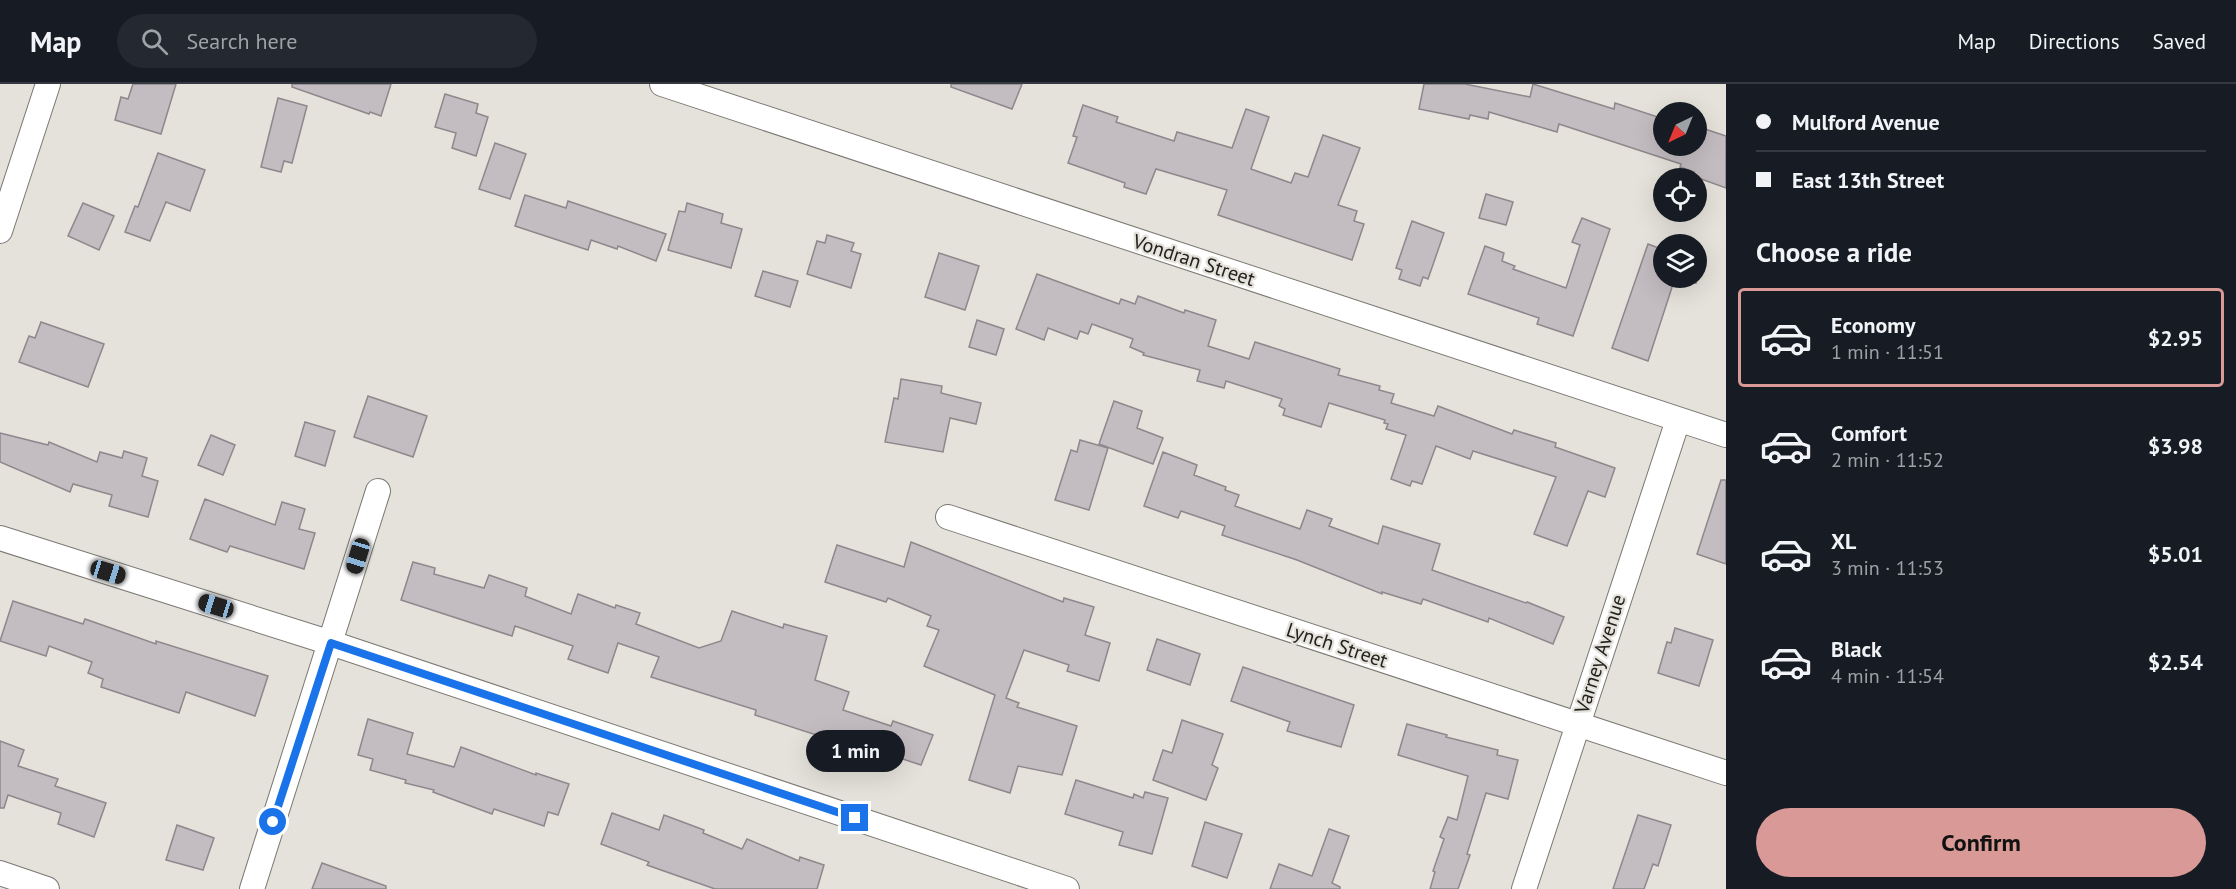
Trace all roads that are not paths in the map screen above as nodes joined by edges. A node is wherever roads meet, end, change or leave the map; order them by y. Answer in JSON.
{"nodes":[{"id":1,"x":48,"y":84,"type":"edge"},
{"id":2,"x":662,"y":84,"type":"edge"},
{"id":3,"x":0,"y":231,"type":"edge"},
{"id":4,"x":1678,"y":420,"type":"junction"},
{"id":5,"x":1726,"y":435,"type":"edge"},
{"id":6,"x":378,"y":491,"type":"dead end"},
{"id":7,"x":948,"y":518,"type":"dead end"},
{"id":8,"x":0,"y":538,"type":"edge"},
{"id":9,"x":331,"y":643,"type":"junction"},
{"id":10,"x":1577,"y":724,"type":"junction"},
{"id":11,"x":1726,"y":773,"type":"edge"},
{"id":12,"x":0,"y":873,"type":"edge"},
{"id":13,"x":47,"y":889,"type":"edge"},
{"id":14,"x":252,"y":889,"type":"edge"},
{"id":15,"x":1067,"y":889,"type":"edge"},
{"id":16,"x":1524,"y":889,"type":"edge"}],
"edges":[{"from":1,"to":3,"type":"street"},
{"from":2,"to":4,"type":"street","name":"Vondran Street"},
{"from":4,"to":5,"type":"street","name":"Vondran Street"},
{"from":4,"to":10,"type":"street","name":"Varney Avenue"},
{"from":6,"to":9,"type":"street"},
{"from":7,"to":10,"type":"street","name":"Lynch Street"},
{"from":8,"to":9,"type":"street"},
{"from":9,"to":14,"type":"street"},
{"from":9,"to":15,"type":"street"},
{"from":10,"to":11,"type":"street","name":"Lynch Street"},
{"from":10,"to":16,"type":"street","name":"Varney Avenue"},
{"from":12,"to":13,"type":"street"}]}
